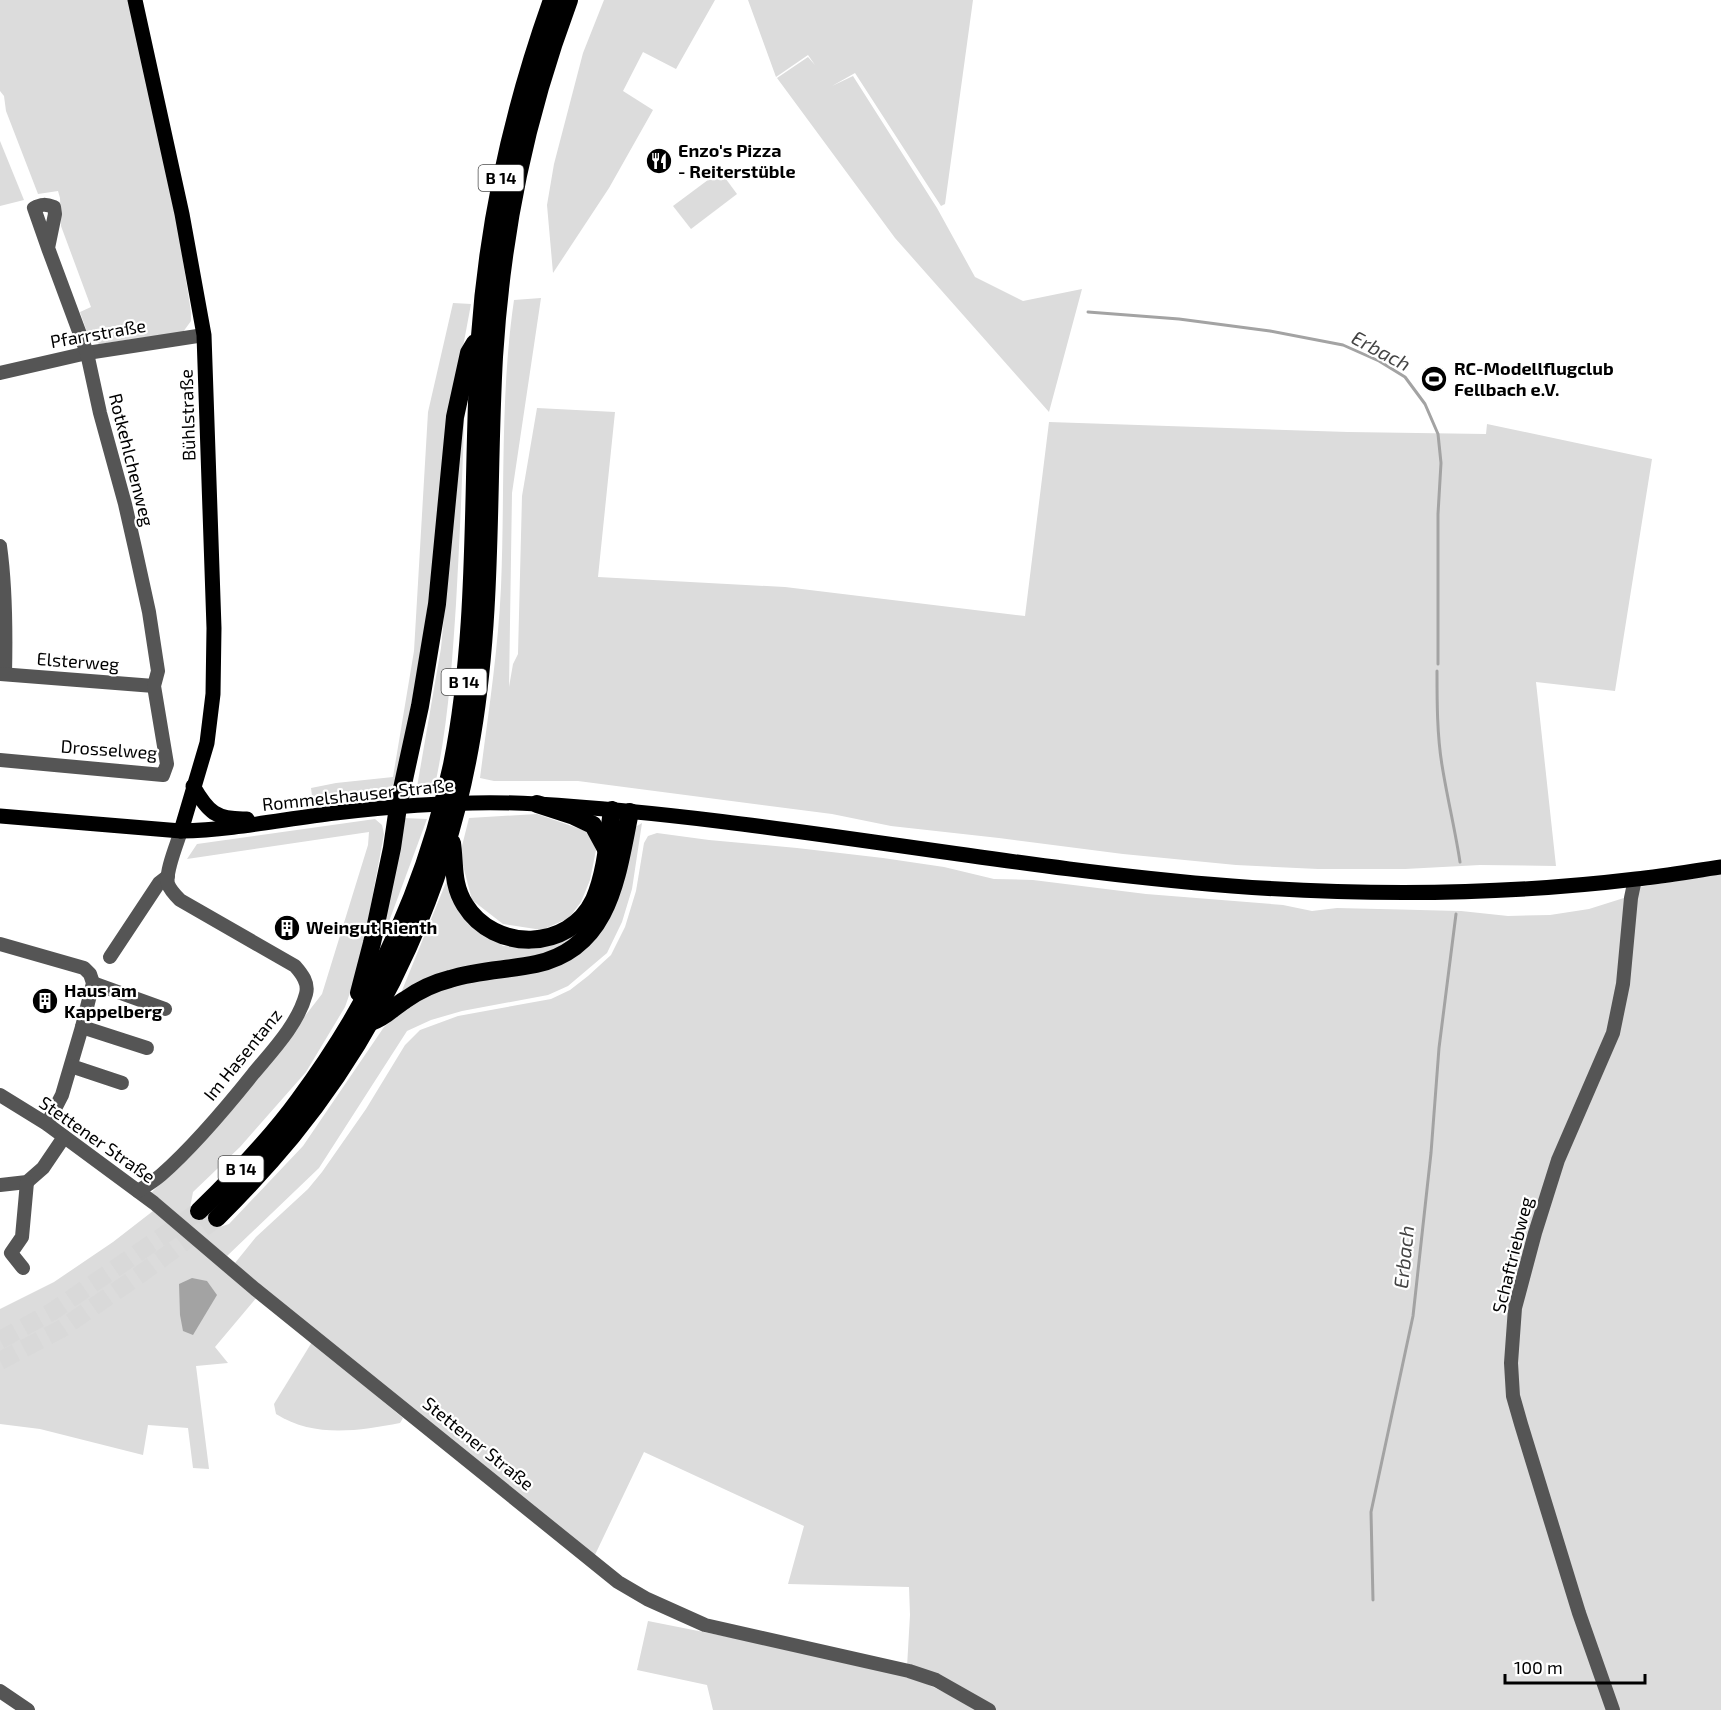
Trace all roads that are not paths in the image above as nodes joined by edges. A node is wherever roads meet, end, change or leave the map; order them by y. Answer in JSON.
{"nodes":[{"id":1,"x":135,"y":0,"type":"edge"},
{"id":2,"x":552,"y":0,"type":"edge"},
{"id":3,"x":569,"y":0,"type":"edge"},
{"id":4,"x":48,"y":248,"type":"junction"},
{"id":5,"x":480,"y":333,"type":"junction"},
{"id":6,"x":204,"y":335,"type":"junction"},
{"id":7,"x":87,"y":352,"type":"junction"},
{"id":8,"x":0,"y":373,"type":"edge"},
{"id":9,"x":0,"y":546,"type":"edge"},
{"id":10,"x":3,"y":674,"type":"edge"},
{"id":11,"x":154,"y":686,"type":"junction"},
{"id":12,"x":0,"y":760,"type":"edge"},
{"id":13,"x":193,"y":786,"type":"junction"},
{"id":14,"x":537,"y":804,"type":"junction"},
{"id":15,"x":407,"y":806,"type":"junction"},
{"id":16,"x":621,"y":811,"type":"junction"},
{"id":17,"x":0,"y":816,"type":"edge"},
{"id":18,"x":304,"y":818,"type":"junction"},
{"id":19,"x":451,"y":830,"type":"junction"},
{"id":20,"x":181,"y":831,"type":"junction"},
{"id":21,"x":606,"y":849,"type":"junction"},
{"id":22,"x":1721,"y":867,"type":"edge"},
{"id":23,"x":168,"y":876,"type":"junction"},
{"id":24,"x":1635,"y":879,"type":"junction"},
{"id":25,"x":0,"y":944,"type":"edge"},
{"id":26,"x":110,"y":957,"type":"dead end"},
{"id":27,"x":93,"y":983,"type":"junction"},
{"id":28,"x":165,"y":1009,"type":"dead end"},
{"id":29,"x":364,"y":1017,"type":"junction"},
{"id":30,"x":82,"y":1027,"type":"junction"},
{"id":31,"x":147,"y":1048,"type":"dead end"},
{"id":32,"x":71,"y":1066,"type":"junction"},
{"id":33,"x":122,"y":1083,"type":"dead end"},
{"id":34,"x":0,"y":1095,"type":"edge"},
{"id":35,"x":47,"y":1124,"type":"junction"},
{"id":36,"x":64,"y":1137,"type":"junction"},
{"id":37,"x":27,"y":1182,"type":"junction"},
{"id":38,"x":0,"y":1185,"type":"edge"},
{"id":39,"x":138,"y":1191,"type":"junction"},
{"id":40,"x":199,"y":1211,"type":"tunnel mouth"},
{"id":41,"x":217,"y":1218,"type":"tunnel mouth"},
{"id":42,"x":5,"y":1253,"type":"edge"},
{"id":43,"x":23,"y":1268,"type":"dead end"},
{"id":44,"x":0,"y":1691,"type":"edge"},
{"id":45,"x":28,"y":1710,"type":"edge"},
{"id":46,"x":989,"y":1710,"type":"edge"},
{"id":47,"x":1613,"y":1710,"type":"edge"}],
"edges":[{"from":1,"to":6,"type":"main road","name":"Bühlstraße"},
{"from":2,"to":5,"type":"highway","number":"B 14"},
{"from":3,"to":19,"type":"highway","number":"B 14"},
{"from":4,"to":4,"type":"street","name":"Rotkehlchenweg"},
{"from":4,"to":7,"type":"street","name":"Rotkehlchenweg"},
{"from":5,"to":15,"type":"highway"},
{"from":5,"to":29,"type":"highway","number":"B 14"},
{"from":6,"to":7,"type":"street","name":"Pfarrstraße"},
{"from":6,"to":13,"type":"main road","name":"Bühlstraße"},
{"from":7,"to":8,"type":"street","name":"Pfarrstraße"},
{"from":7,"to":11,"type":"street","name":"Rotkehlchenweg"},
{"from":9,"to":10,"type":"street"},
{"from":10,"to":11,"type":"street","name":"Elsterweg"},
{"from":11,"to":12,"type":"street","name":"Drosselweg"},
{"from":13,"to":18,"type":"main road"},
{"from":13,"to":20,"type":"main road","name":"Bühlstraße"},
{"from":14,"to":15,"type":"main road","name":"Rommelshauser Straße"},
{"from":14,"to":16,"type":"main road","name":"Rommelshauser Straße"},
{"from":14,"to":21,"type":"highway"},
{"from":15,"to":18,"type":"main road","name":"Rommelshauser Straße"},
{"from":15,"to":29,"type":"highway"},
{"from":16,"to":21,"type":"highway","number":"B 14"},
{"from":16,"to":24,"type":"main road","name":"Rommelshauser Straße"},
{"from":16,"to":29,"type":"highway"},
{"from":17,"to":20,"type":"main road","name":"Rommelshauser Straße"},
{"from":18,"to":20,"type":"main road","name":"Rommelshauser Straße"},
{"from":19,"to":21,"type":"highway","number":"B 14"},
{"from":19,"to":29,"type":"highway","number":"B 14"},
{"from":20,"to":23,"type":"street"},
{"from":22,"to":24,"type":"main road","name":"Rommelshauser Straße"},
{"from":23,"to":26,"type":"street"},
{"from":23,"to":39,"type":"street","name":"Im Hasentanz"},
{"from":24,"to":47,"type":"street","name":"Schaftriebweg"},
{"from":25,"to":27,"type":"street"},
{"from":27,"to":28,"type":"street"},
{"from":27,"to":30,"type":"street"},
{"from":29,"to":40,"type":"highway","number":"B 14"},
{"from":29,"to":41,"type":"highway","number":"B 14"},
{"from":30,"to":31,"type":"street"},
{"from":30,"to":32,"type":"street"},
{"from":32,"to":33,"type":"street"},
{"from":32,"to":35,"type":"street"},
{"from":34,"to":35,"type":"street","name":"Stettener Straße"},
{"from":35,"to":36,"type":"street","name":"Stettener Straße"},
{"from":36,"to":37,"type":"street"},
{"from":36,"to":39,"type":"street","name":"Stettener Straße"},
{"from":37,"to":38,"type":"street"},
{"from":37,"to":42,"type":"street"},
{"from":39,"to":46,"type":"street","name":"Stettener Straße"},
{"from":42,"to":43,"type":"street"},
{"from":44,"to":45,"type":"street"}]}
